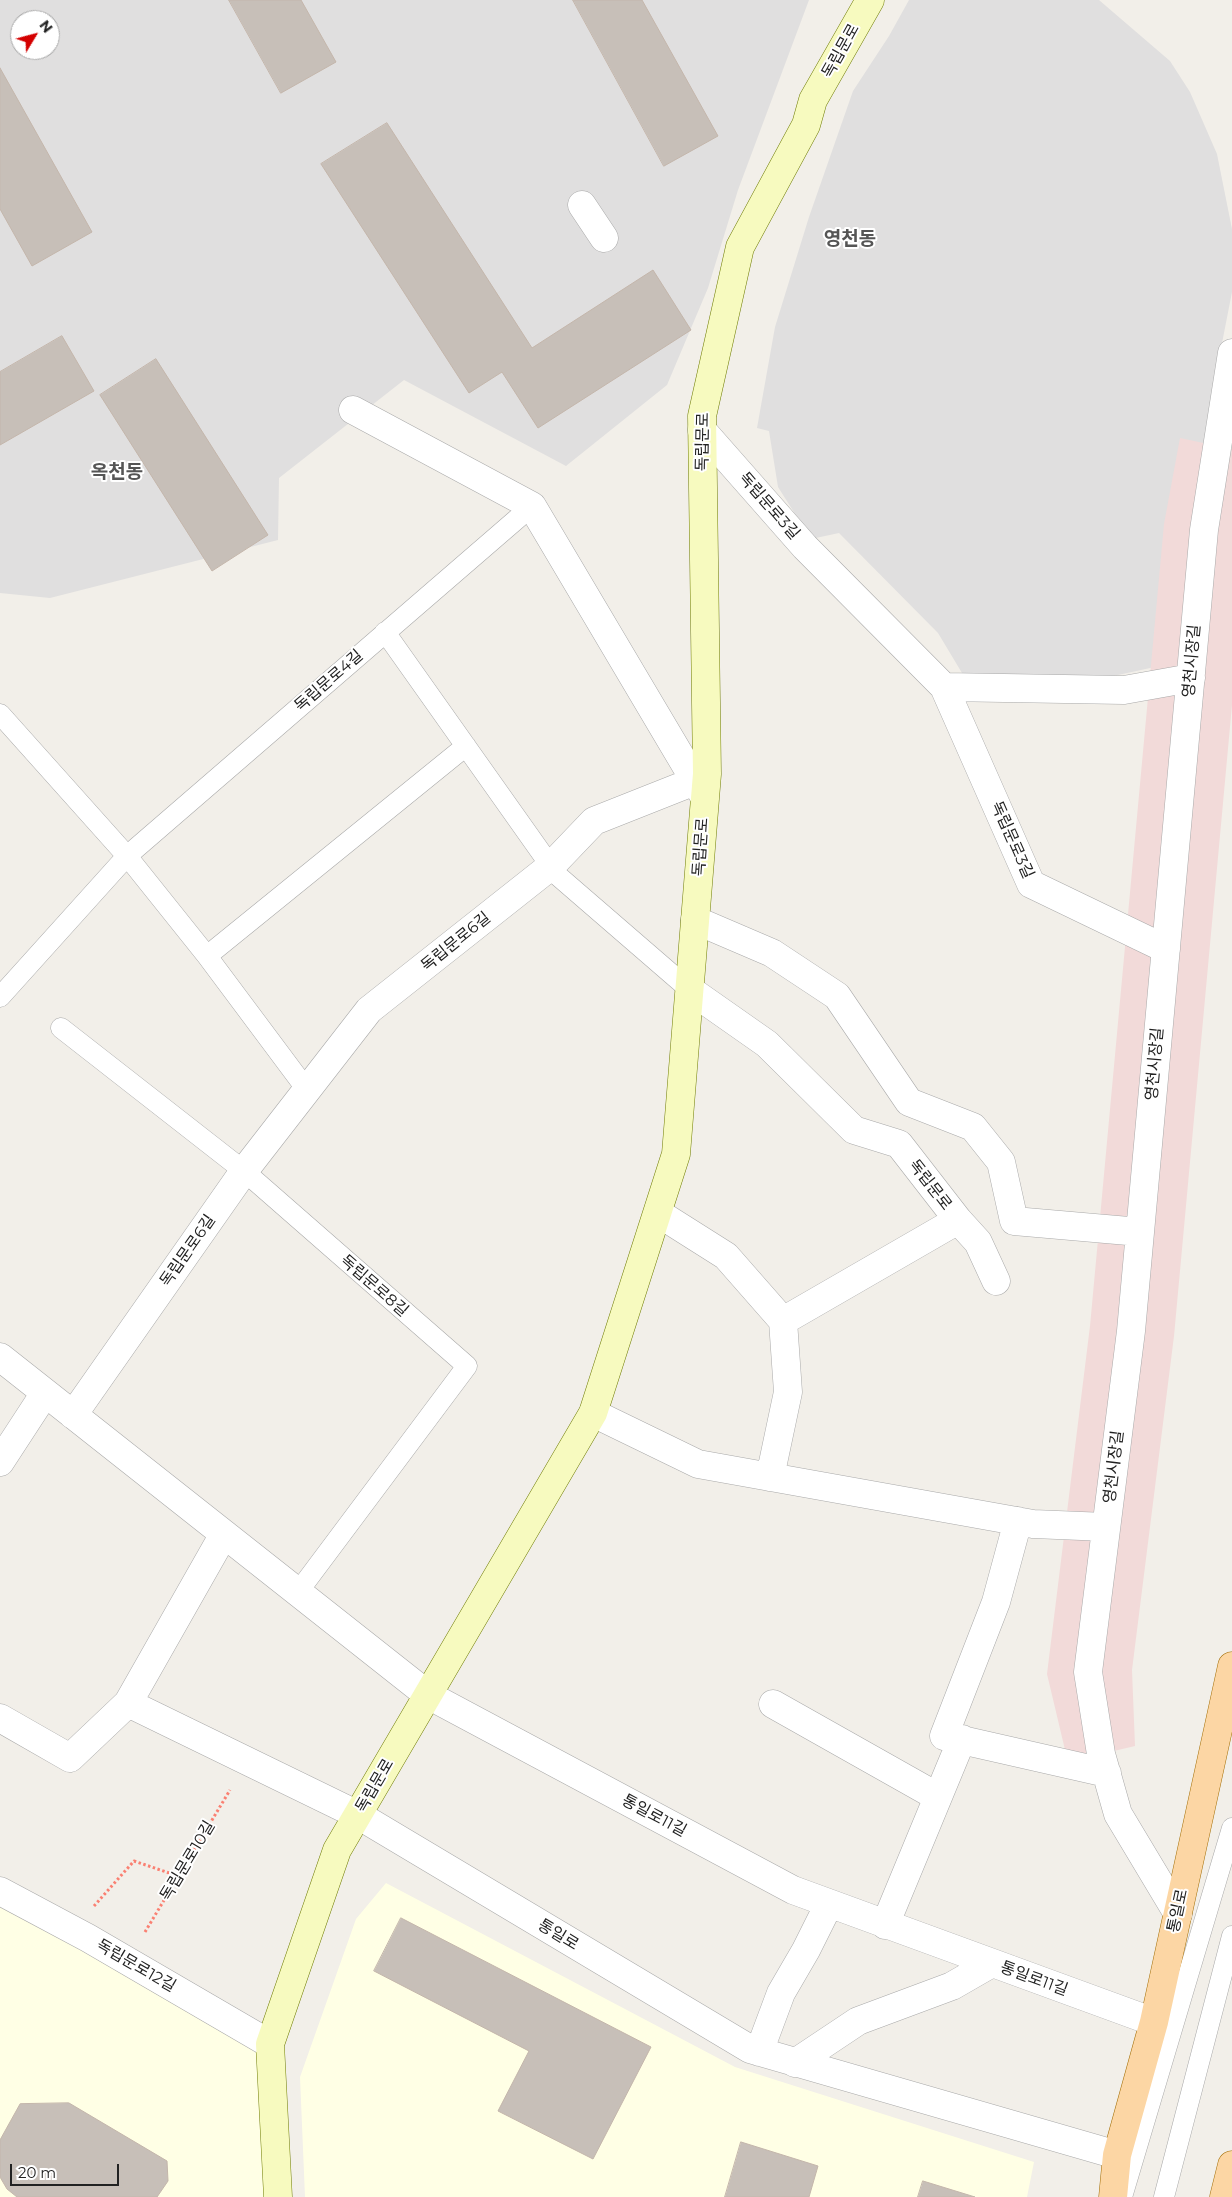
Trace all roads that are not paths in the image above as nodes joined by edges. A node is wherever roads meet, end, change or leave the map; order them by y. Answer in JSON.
{"nodes":[{"id":1,"x":870,"y":0,"type":"edge"},
{"id":2,"x":582,"y":205,"type":"dead end"},
{"id":3,"x":604,"y":238,"type":"dead end"},
{"id":4,"x":1232,"y":353,"type":"edge"},
{"id":5,"x":353,"y":410,"type":"dead end"},
{"id":6,"x":1226,"y":429,"type":"edge"},
{"id":7,"x":702,"y":430,"type":"junction"},
{"id":8,"x":532,"y":506,"type":"junction"},
{"id":9,"x":386,"y":632,"type":"junction"},
{"id":10,"x":1191,"y":678,"type":"junction"},
{"id":11,"x":944,"y":686,"type":"junction"},
{"id":12,"x":0,"y":714,"type":"edge"},
{"id":13,"x":466,"y":746,"type":"junction"},
{"id":14,"x":700,"y":789,"type":"junction"},
{"id":15,"x":127,"y":856,"type":"junction"},
{"id":16,"x":551,"y":866,"type":"junction"},
{"id":17,"x":695,"y":920,"type":"junction"},
{"id":18,"x":1166,"y":949,"type":"junction"},
{"id":19,"x":207,"y":956,"type":"junction"},
{"id":20,"x":690,"y":990,"type":"junction"},
{"id":21,"x":0,"y":997,"type":"edge"},
{"id":22,"x":62,"y":1028,"type":"dead end"},
{"id":23,"x":307,"y":1090,"type":"junction"},
{"id":24,"x":244,"y":1171,"type":"junction"},
{"id":25,"x":658,"y":1213,"type":"junction"},
{"id":26,"x":958,"y":1220,"type":"junction"},
{"id":27,"x":1014,"y":1221,"type":"junction"},
{"id":28,"x":1140,"y":1232,"type":"junction"},
{"id":29,"x":978,"y":1242,"type":"junction"},
{"id":30,"x":996,"y":1281,"type":"dead end"},
{"id":31,"x":783,"y":1321,"type":"junction"},
{"id":32,"x":0,"y":1357,"type":"edge"},
{"id":33,"x":45,"y":1393,"type":"junction"},
{"id":34,"x":593,"y":1413,"type":"junction"},
{"id":35,"x":73,"y":1415,"type":"junction"},
{"id":36,"x":0,"y":1462,"type":"edge"},
{"id":37,"x":770,"y":1477,"type":"junction"},
{"id":38,"x":1018,"y":1521,"type":"junction"},
{"id":39,"x":1106,"y":1528,"type":"junction"},
{"id":40,"x":224,"y":1534,"type":"junction"},
{"id":41,"x":298,"y":1592,"type":"junction"},
{"id":42,"x":1232,"y":1666,"type":"edge"},
{"id":43,"x":428,"y":1695,"type":"junction"},
{"id":44,"x":128,"y":1703,"type":"junction"},
{"id":45,"x":773,"y":1704,"type":"dead end"},
{"id":46,"x":0,"y":1718,"type":"edge"},
{"id":47,"x":962,"y":1739,"type":"junction"},
{"id":48,"x":1107,"y":1773,"type":"junction"},
{"id":49,"x":938,"y":1797,"type":"junction"},
{"id":50,"x":358,"y":1815,"type":"junction"},
{"id":51,"x":1232,"y":1828,"type":"edge"},
{"id":52,"x":0,"y":1891,"type":"edge"},
{"id":53,"x":829,"y":1904,"type":"junction"},
{"id":54,"x":1178,"y":1914,"type":"junction"},
{"id":55,"x":885,"y":1924,"type":"junction"},
{"id":56,"x":1232,"y":1936,"type":"edge"},
{"id":57,"x":992,"y":1964,"type":"junction"},
{"id":58,"x":1154,"y":2022,"type":"junction"},
{"id":59,"x":270,"y":2044,"type":"junction"},
{"id":60,"x":759,"y":2052,"type":"junction"},
{"id":61,"x":795,"y":2063,"type":"junction"},
{"id":62,"x":1117,"y":2155,"type":"junction"},
{"id":63,"x":1232,"y":2166,"type":"edge"},
{"id":64,"x":278,"y":2197,"type":"edge"},
{"id":65,"x":1113,"y":2197,"type":"edge"},
{"id":66,"x":1122,"y":2197,"type":"edge"},
{"id":67,"x":1164,"y":2197,"type":"edge"},
{"id":68,"x":1224,"y":2197,"type":"edge"}],
"edges":[{"from":1,"to":7,"type":"main road","name":"독립문로"},
{"from":2,"to":3,"type":"street"},
{"from":4,"to":6,"type":"street","name":"영천시장길"},
{"from":5,"to":8,"type":"street"},
{"from":6,"to":10,"type":"street","name":"영천시장길"},
{"from":7,"to":11,"type":"street","name":"독립문로3길"},
{"from":7,"to":14,"type":"main road","name":"독립문로"},
{"from":8,"to":9,"type":"lane","name":"독립문로4길"},
{"from":8,"to":14,"type":"street"},
{"from":9,"to":13,"type":"lane"},
{"from":9,"to":15,"type":"lane","name":"독립문로4길"},
{"from":10,"to":11,"type":"street"},
{"from":10,"to":18,"type":"street","name":"영천시장길"},
{"from":11,"to":18,"type":"street","name":"독립문로3길"},
{"from":12,"to":15,"type":"lane"},
{"from":13,"to":16,"type":"lane"},
{"from":13,"to":19,"type":"lane"},
{"from":14,"to":16,"type":"street","name":"독립문로6길"},
{"from":14,"to":17,"type":"main road","name":"독립문로"},
{"from":15,"to":19,"type":"lane"},
{"from":15,"to":21,"type":"lane","name":"독립문로4길"},
{"from":16,"to":20,"type":"lane"},
{"from":16,"to":23,"type":"street","name":"독립문로6길"},
{"from":17,"to":20,"type":"main road","name":"독립문로"},
{"from":17,"to":27,"type":"street"},
{"from":18,"to":28,"type":"street","name":"영천시장길"},
{"from":19,"to":23,"type":"lane"},
{"from":20,"to":25,"type":"main road","name":"독립문로"},
{"from":20,"to":26,"type":"street","name":"독립문로"},
{"from":22,"to":24,"type":"lane","name":"독립문로8길"},
{"from":23,"to":24,"type":"street","name":"독립문로6길"},
{"from":24,"to":35,"type":"street","name":"독립문로6길"},
{"from":24,"to":41,"type":"lane","name":"독립문로8길"},
{"from":25,"to":31,"type":"street"},
{"from":25,"to":34,"type":"main road","name":"독립문로"},
{"from":26,"to":29,"type":"street","name":"독립문로"},
{"from":26,"to":31,"type":"street","name":"독립문로"},
{"from":27,"to":28,"type":"street"},
{"from":27,"to":29,"type":"street"},
{"from":28,"to":39,"type":"street","name":"영천시장길"},
{"from":29,"to":30,"type":"street","name":"독립문로"},
{"from":31,"to":37,"type":"street"},
{"from":32,"to":33,"type":"street"},
{"from":33,"to":35,"type":"street"},
{"from":33,"to":36,"type":"street"},
{"from":34,"to":37,"type":"street"},
{"from":34,"to":43,"type":"main road","name":"독립문로"},
{"from":35,"to":40,"type":"street"},
{"from":37,"to":38,"type":"street"},
{"from":38,"to":39,"type":"street"},
{"from":38,"to":47,"type":"street"},
{"from":39,"to":48,"type":"street","name":"영천시장길"},
{"from":40,"to":41,"type":"street"},
{"from":40,"to":44,"type":"street"},
{"from":41,"to":43,"type":"street"},
{"from":42,"to":54,"type":"main road","name":"통일로"},
{"from":43,"to":50,"type":"main road","name":"독립문로"},
{"from":43,"to":53,"type":"street","name":"통일로11길"},
{"from":44,"to":46,"type":"street"},
{"from":44,"to":50,"type":"street"},
{"from":45,"to":49,"type":"street"},
{"from":47,"to":48,"type":"street"},
{"from":47,"to":49,"type":"street"},
{"from":48,"to":54,"type":"street","name":"영천시장길"},
{"from":49,"to":55,"type":"street"},
{"from":50,"to":59,"type":"main road","name":"독립문로"},
{"from":50,"to":60,"type":"street","name":"통일로"},
{"from":51,"to":66,"type":"lane"},
{"from":52,"to":59,"type":"street","name":"독립문로12길"},
{"from":53,"to":55,"type":"street","name":"통일로11길"},
{"from":53,"to":60,"type":"street"},
{"from":54,"to":58,"type":"main road","name":"통일로"},
{"from":55,"to":57,"type":"street","name":"통일로11길"},
{"from":56,"to":67,"type":"lane"},
{"from":57,"to":58,"type":"street","name":"통일로11길"},
{"from":57,"to":61,"type":"street"},
{"from":58,"to":62,"type":"main road","name":"통일로"},
{"from":59,"to":64,"type":"main road","name":"독립문로"},
{"from":60,"to":61,"type":"street","name":"통일로"},
{"from":61,"to":62,"type":"street","name":"통일로"},
{"from":62,"to":65,"type":"main road","name":"통일로"},
{"from":63,"to":68,"type":"main road"}]}
